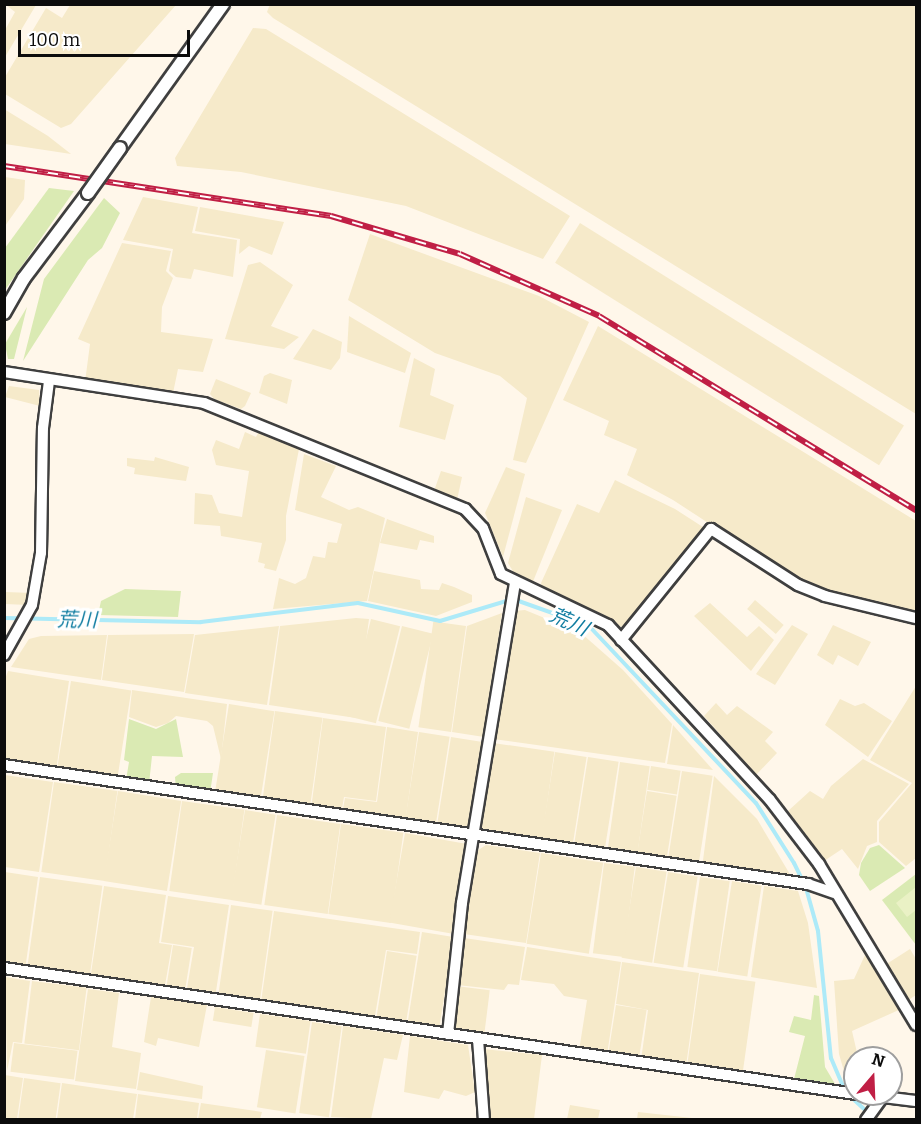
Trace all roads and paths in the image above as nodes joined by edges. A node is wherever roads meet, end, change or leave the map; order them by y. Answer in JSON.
{"nodes":[{"id":1,"x":223,"y":4,"type":"edge"},
{"id":2,"x":4,"y":313,"type":"edge"},
{"id":3,"x":4,"y":372,"type":"edge"},
{"id":4,"x":49,"y":381,"type":"junction"},
{"id":5,"x":512,"y":593,"type":"junction"},
{"id":6,"x":916,"y":618,"type":"edge"},
{"id":7,"x":621,"y":640,"type":"junction"},
{"id":8,"x":4,"y":655,"type":"edge"},
{"id":9,"x":4,"y":765,"type":"edge"},
{"id":10,"x":473,"y":835,"type":"junction"},
{"id":11,"x":834,"y":893,"type":"junction"},
{"id":12,"x":4,"y":968,"type":"edge"},
{"id":13,"x":916,"y":1025,"type":"edge"},
{"id":14,"x":447,"y":1034,"type":"junction"},
{"id":15,"x":478,"y":1039,"type":"junction"},
{"id":16,"x":843,"y":1093,"type":"edge"},
{"id":17,"x":484,"y":1119,"type":"edge"}],
"edges":[{"from":1,"to":2,"type":"street","bridge":true},
{"from":3,"to":4,"type":"street"},
{"from":4,"to":5,"type":"street"},
{"from":4,"to":8,"type":"street"},
{"from":5,"to":7,"type":"street"},
{"from":5,"to":10,"type":"street"},
{"from":6,"to":7,"type":"street"},
{"from":7,"to":11,"type":"street"},
{"from":9,"to":10,"type":"street"},
{"from":10,"to":11,"type":"street"},
{"from":10,"to":14,"type":"street"},
{"from":11,"to":13,"type":"street"},
{"from":12,"to":14,"type":"street"},
{"from":14,"to":15,"type":"street"},
{"from":15,"to":16,"type":"street"},
{"from":15,"to":17,"type":"street"}]}
